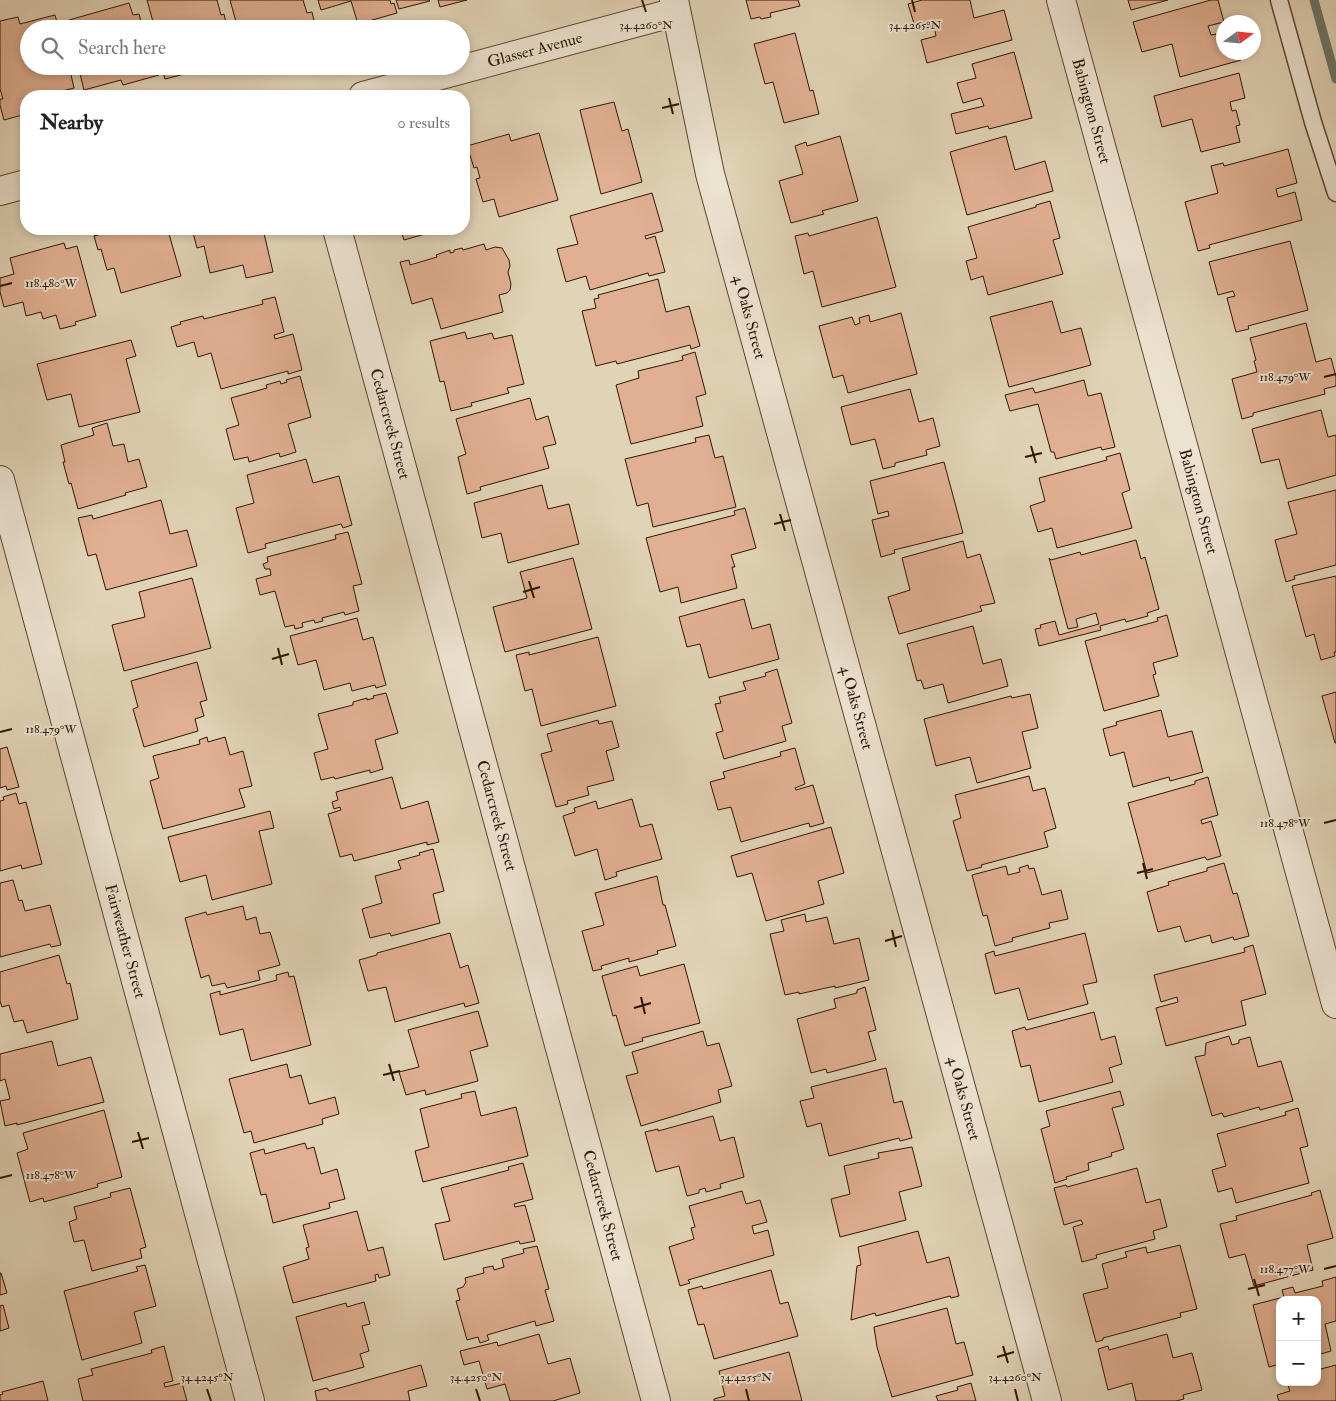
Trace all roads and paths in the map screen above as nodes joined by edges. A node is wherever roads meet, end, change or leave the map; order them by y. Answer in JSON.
{"nodes":[{"id":1,"x":1061,"y":0,"type":"edge"},
{"id":2,"x":1279,"y":0,"type":"edge"},
{"id":3,"x":675,"y":6,"type":"edge"},
{"id":4,"x":470,"y":65,"type":"edge"},
{"id":5,"x":436,"y":75,"type":"edge"},
{"id":6,"x":384,"y":90,"type":"edge"},
{"id":7,"x":20,"y":186,"type":"edge"},
{"id":8,"x":0,"y":191,"type":"edge"},
{"id":9,"x":1336,"y":192,"type":"edge"},
{"id":10,"x":339,"y":235,"type":"edge"},
{"id":11,"x":0,"y":480,"type":"edge"},
{"id":12,"x":1336,"y":1004,"type":"edge"},
{"id":13,"x":250,"y":1401,"type":"edge"},
{"id":14,"x":656,"y":1401,"type":"edge"},
{"id":15,"x":1047,"y":1401,"type":"edge"}],
"edges":[{"from":1,"to":12,"type":"street","name":"Babington Street"},
{"from":2,"to":9,"type":"lane"},
{"from":3,"to":4,"type":"street","name":"Glasser Avenue"},
{"from":3,"to":15,"type":"street","name":"4 Oaks Street"},
{"from":5,"to":6,"type":"street","name":"Glasser Avenue"},
{"from":7,"to":8,"type":"street"},
{"from":10,"to":14,"type":"street","name":"Cedarcreek Street"},
{"from":11,"to":13,"type":"street","name":"Fairweather Street"}]}
